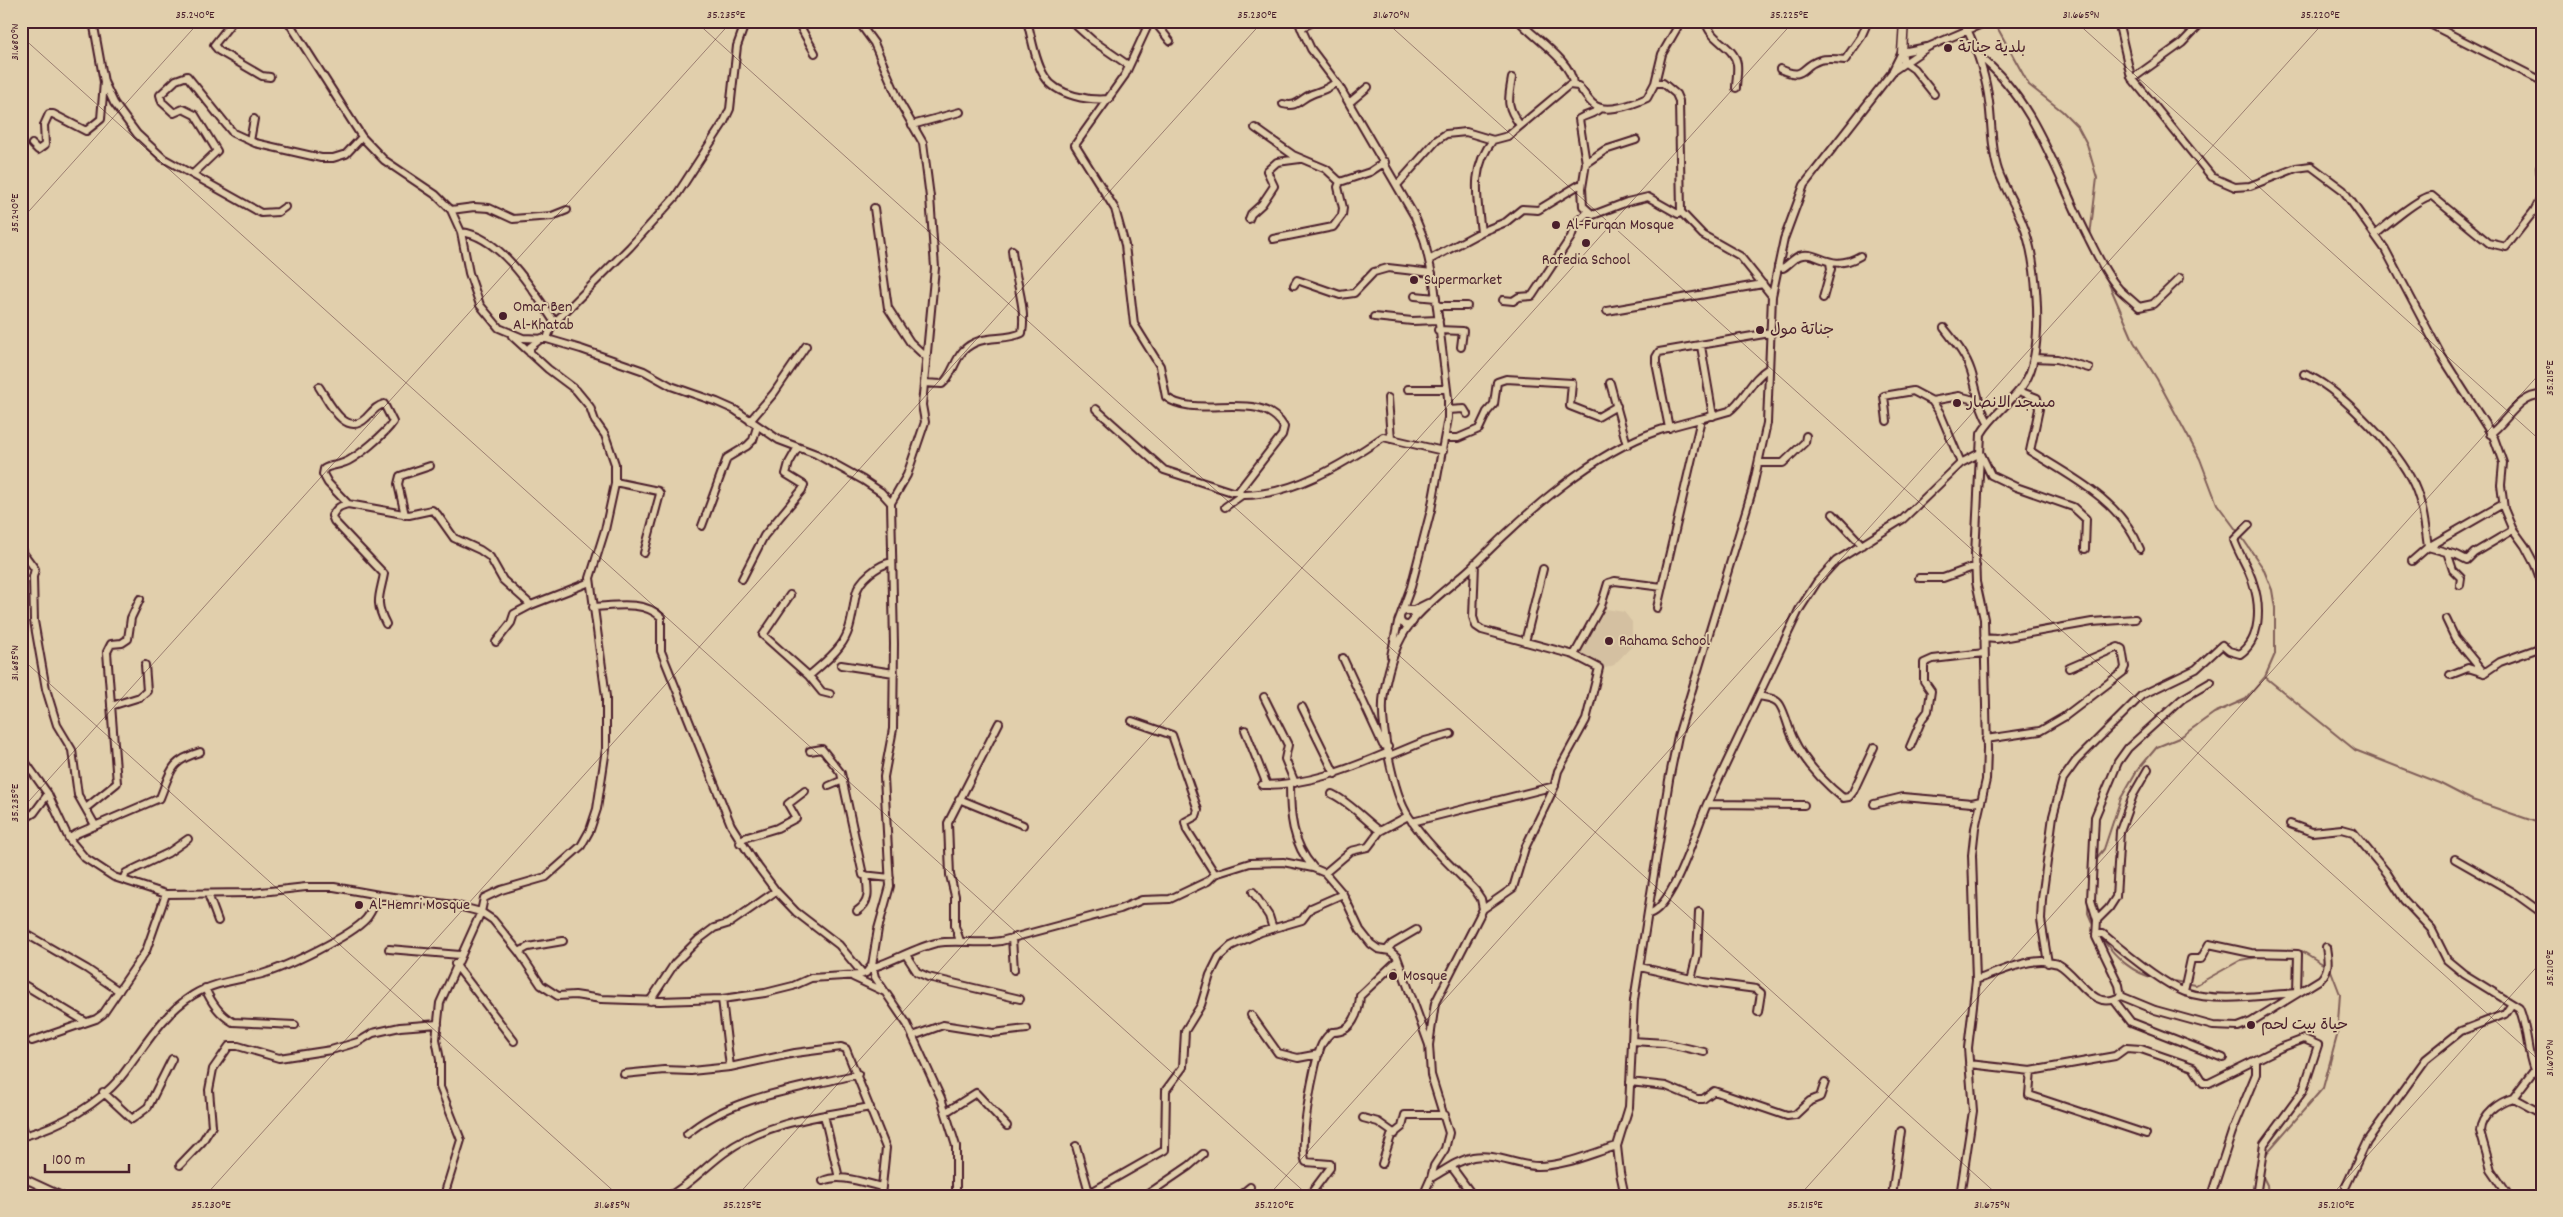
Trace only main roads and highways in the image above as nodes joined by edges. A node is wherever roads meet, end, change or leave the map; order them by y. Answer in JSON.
{"nodes":[{"id":1,"x":1904,"y":21,"type":"edge"},
{"id":2,"x":1902,"y":52,"type":"road end"}],
"edges":[{"from":1,"to":2,"type":"main road"}]}
